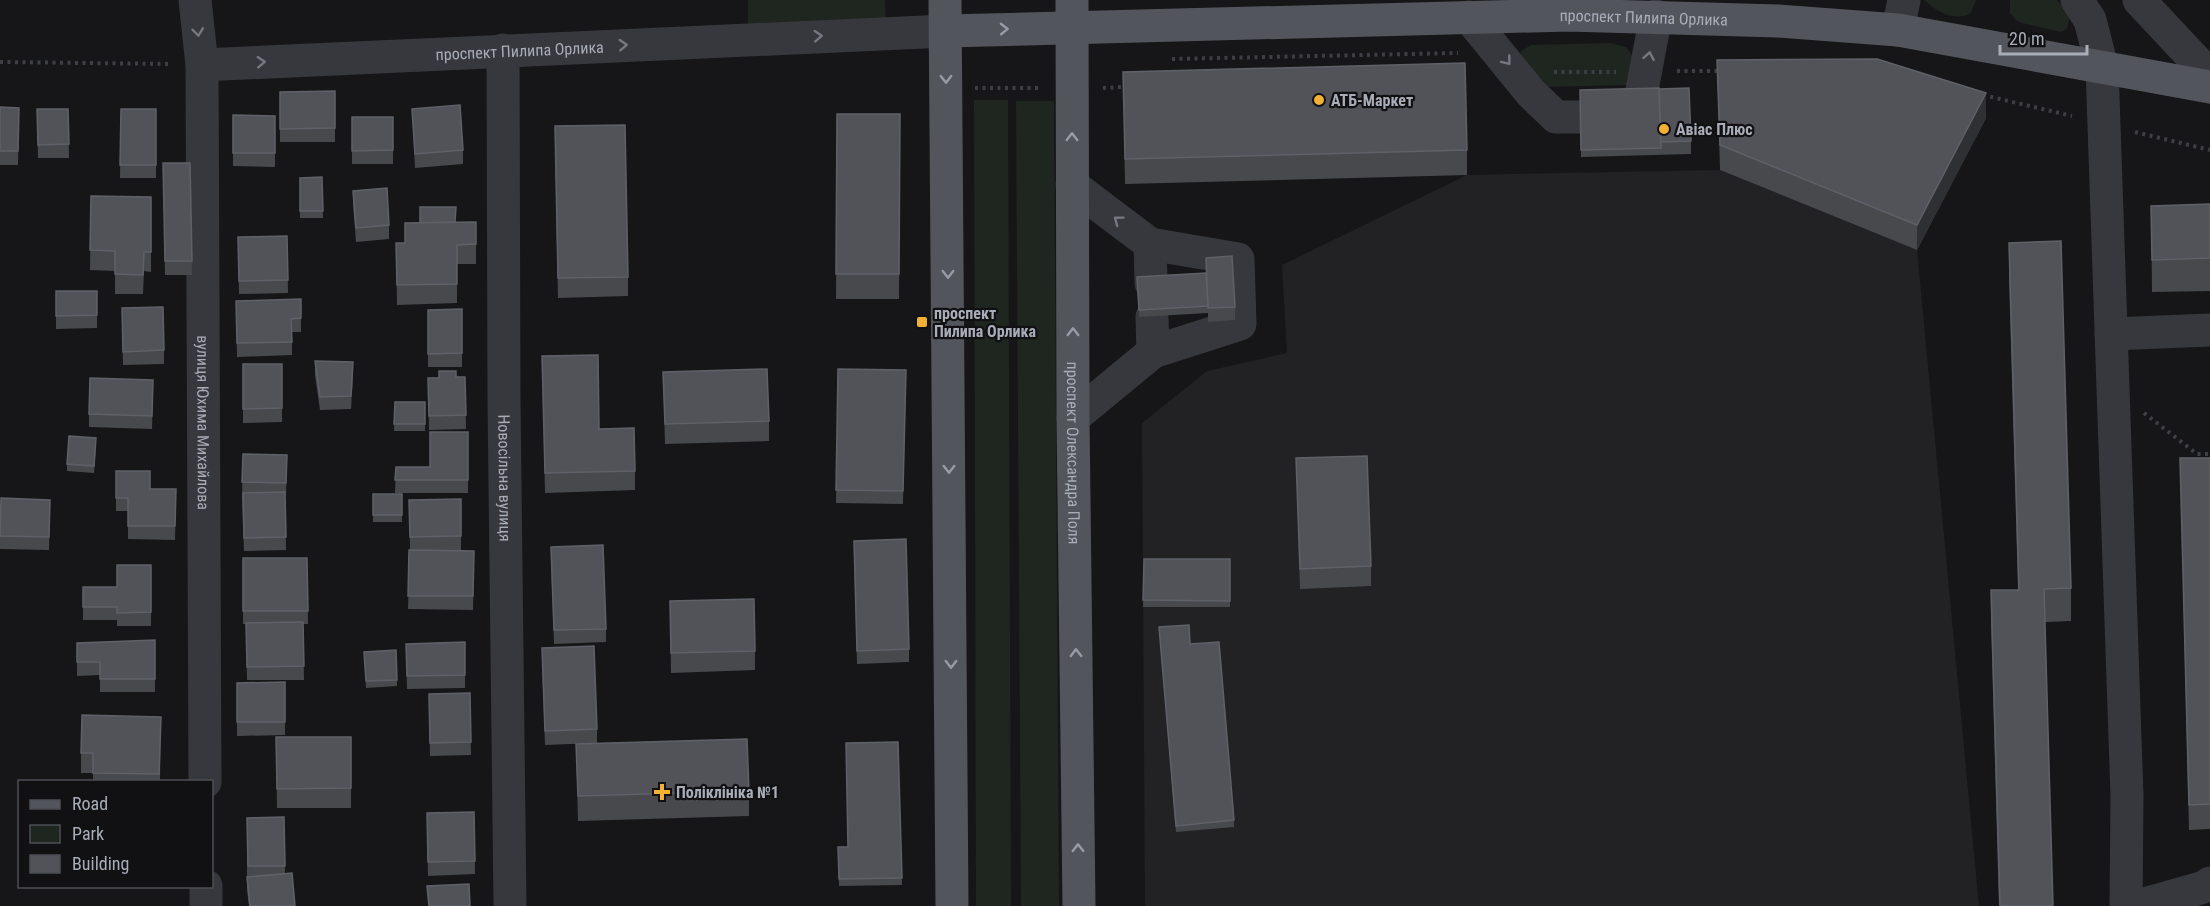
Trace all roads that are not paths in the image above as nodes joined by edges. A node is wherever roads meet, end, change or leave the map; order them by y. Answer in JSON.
{"nodes":[{"id":1,"x":195,"y":0,"type":"edge"},
{"id":2,"x":2077,"y":0,"type":"edge"},
{"id":3,"x":2139,"y":0,"type":"edge"},
{"id":4,"x":1568,"y":7,"type":"edge"},
{"id":5,"x":1072,"y":14,"type":"edge"},
{"id":6,"x":945,"y":15,"type":"edge"},
{"id":7,"x":1901,"y":15,"type":"edge"},
{"id":8,"x":1656,"y":16,"type":"junction"},
{"id":9,"x":1469,"y":17,"type":"junction"},
{"id":10,"x":503,"y":50,"type":"junction"},
{"id":11,"x":202,"y":65,"type":"junction"},
{"id":12,"x":2102,"y":67,"type":"junction"},
{"id":13,"x":2210,"y":76,"type":"edge"},
{"id":14,"x":2210,"y":87,"type":"edge"},
{"id":15,"x":1641,"y":95,"type":"edge"},
{"id":16,"x":1581,"y":117,"type":"edge"},
{"id":17,"x":1072,"y":185,"type":"junction"},
{"id":18,"x":1150,"y":244,"type":"junction"},
{"id":19,"x":1151,"y":283,"type":"edge"},
{"id":20,"x":1152,"y":317,"type":"edge"},
{"id":21,"x":2210,"y":330,"type":"edge"},
{"id":22,"x":2111,"y":334,"type":"junction"},
{"id":23,"x":1153,"y":352,"type":"junction"},
{"id":24,"x":1073,"y":418,"type":"junction"},
{"id":25,"x":205,"y":780,"type":"edge"},
{"id":26,"x":2210,"y":883,"type":"edge"},
{"id":27,"x":206,"y":888,"type":"edge"},
{"id":28,"x":206,"y":906,"type":"edge"},
{"id":29,"x":510,"y":906,"type":"edge"},
{"id":30,"x":952,"y":906,"type":"edge"},
{"id":31,"x":1079,"y":906,"type":"edge"},
{"id":32,"x":2126,"y":906,"type":"edge"},
{"id":33,"x":2137,"y":906,"type":"edge"}],
"edges":[{"from":1,"to":11,"type":"street","name":"вулиця Юхима Михайлова","one_way":true},
{"from":2,"to":12,"type":"street"},
{"from":3,"to":13,"type":"street"},
{"from":4,"to":8,"type":"main road","name":"проспект Пилипа Орлика"},
{"from":4,"to":9,"type":"main road","name":"проспект Пилипа Орлика"},
{"from":6,"to":5,"type":"main road","name":"проспект Пилипа Орлика","one_way":true},
{"from":5,"to":9,"type":"main road","name":"проспект Пилипа Орлика"},
{"from":17,"to":5,"type":"main road","name":"проспект Олександра Поля","one_way":true},
{"from":10,"to":6,"type":"street","name":"проспект Пилипа Орлика","one_way":true},
{"from":6,"to":30,"type":"main road","one_way":true},
{"from":7,"to":8,"type":"main road","name":"проспект Пилипа Орлика"},
{"from":7,"to":12,"type":"main road","name":"проспект Пилипа Орлика"},
{"from":15,"to":8,"type":"street","one_way":true},
{"from":9,"to":16,"type":"street","one_way":true},
{"from":11,"to":10,"type":"street","name":"проспект Пилипа Орлика","one_way":true},
{"from":10,"to":29,"type":"street","name":"Новосільна вулиця"},
{"from":11,"to":25,"type":"street","name":"вулиця Юхима Михайлова"},
{"from":12,"to":14,"type":"main road","name":"проспект Пилипа Орлика"},
{"from":12,"to":22,"type":"street"},
{"from":18,"to":17,"type":"street","one_way":true},
{"from":24,"to":17,"type":"main road","name":"проспект Олександра Поля","one_way":true},
{"from":18,"to":19,"type":"street"},
{"from":18,"to":23,"type":"street"},
{"from":20,"to":23,"type":"street"},
{"from":21,"to":22,"type":"street"},
{"from":22,"to":32,"type":"street"},
{"from":23,"to":24,"type":"street"},
{"from":31,"to":24,"type":"main road","name":"проспект Олександра Поля","one_way":true},
{"from":26,"to":33,"type":"street"},
{"from":27,"to":28,"type":"street"}]}
